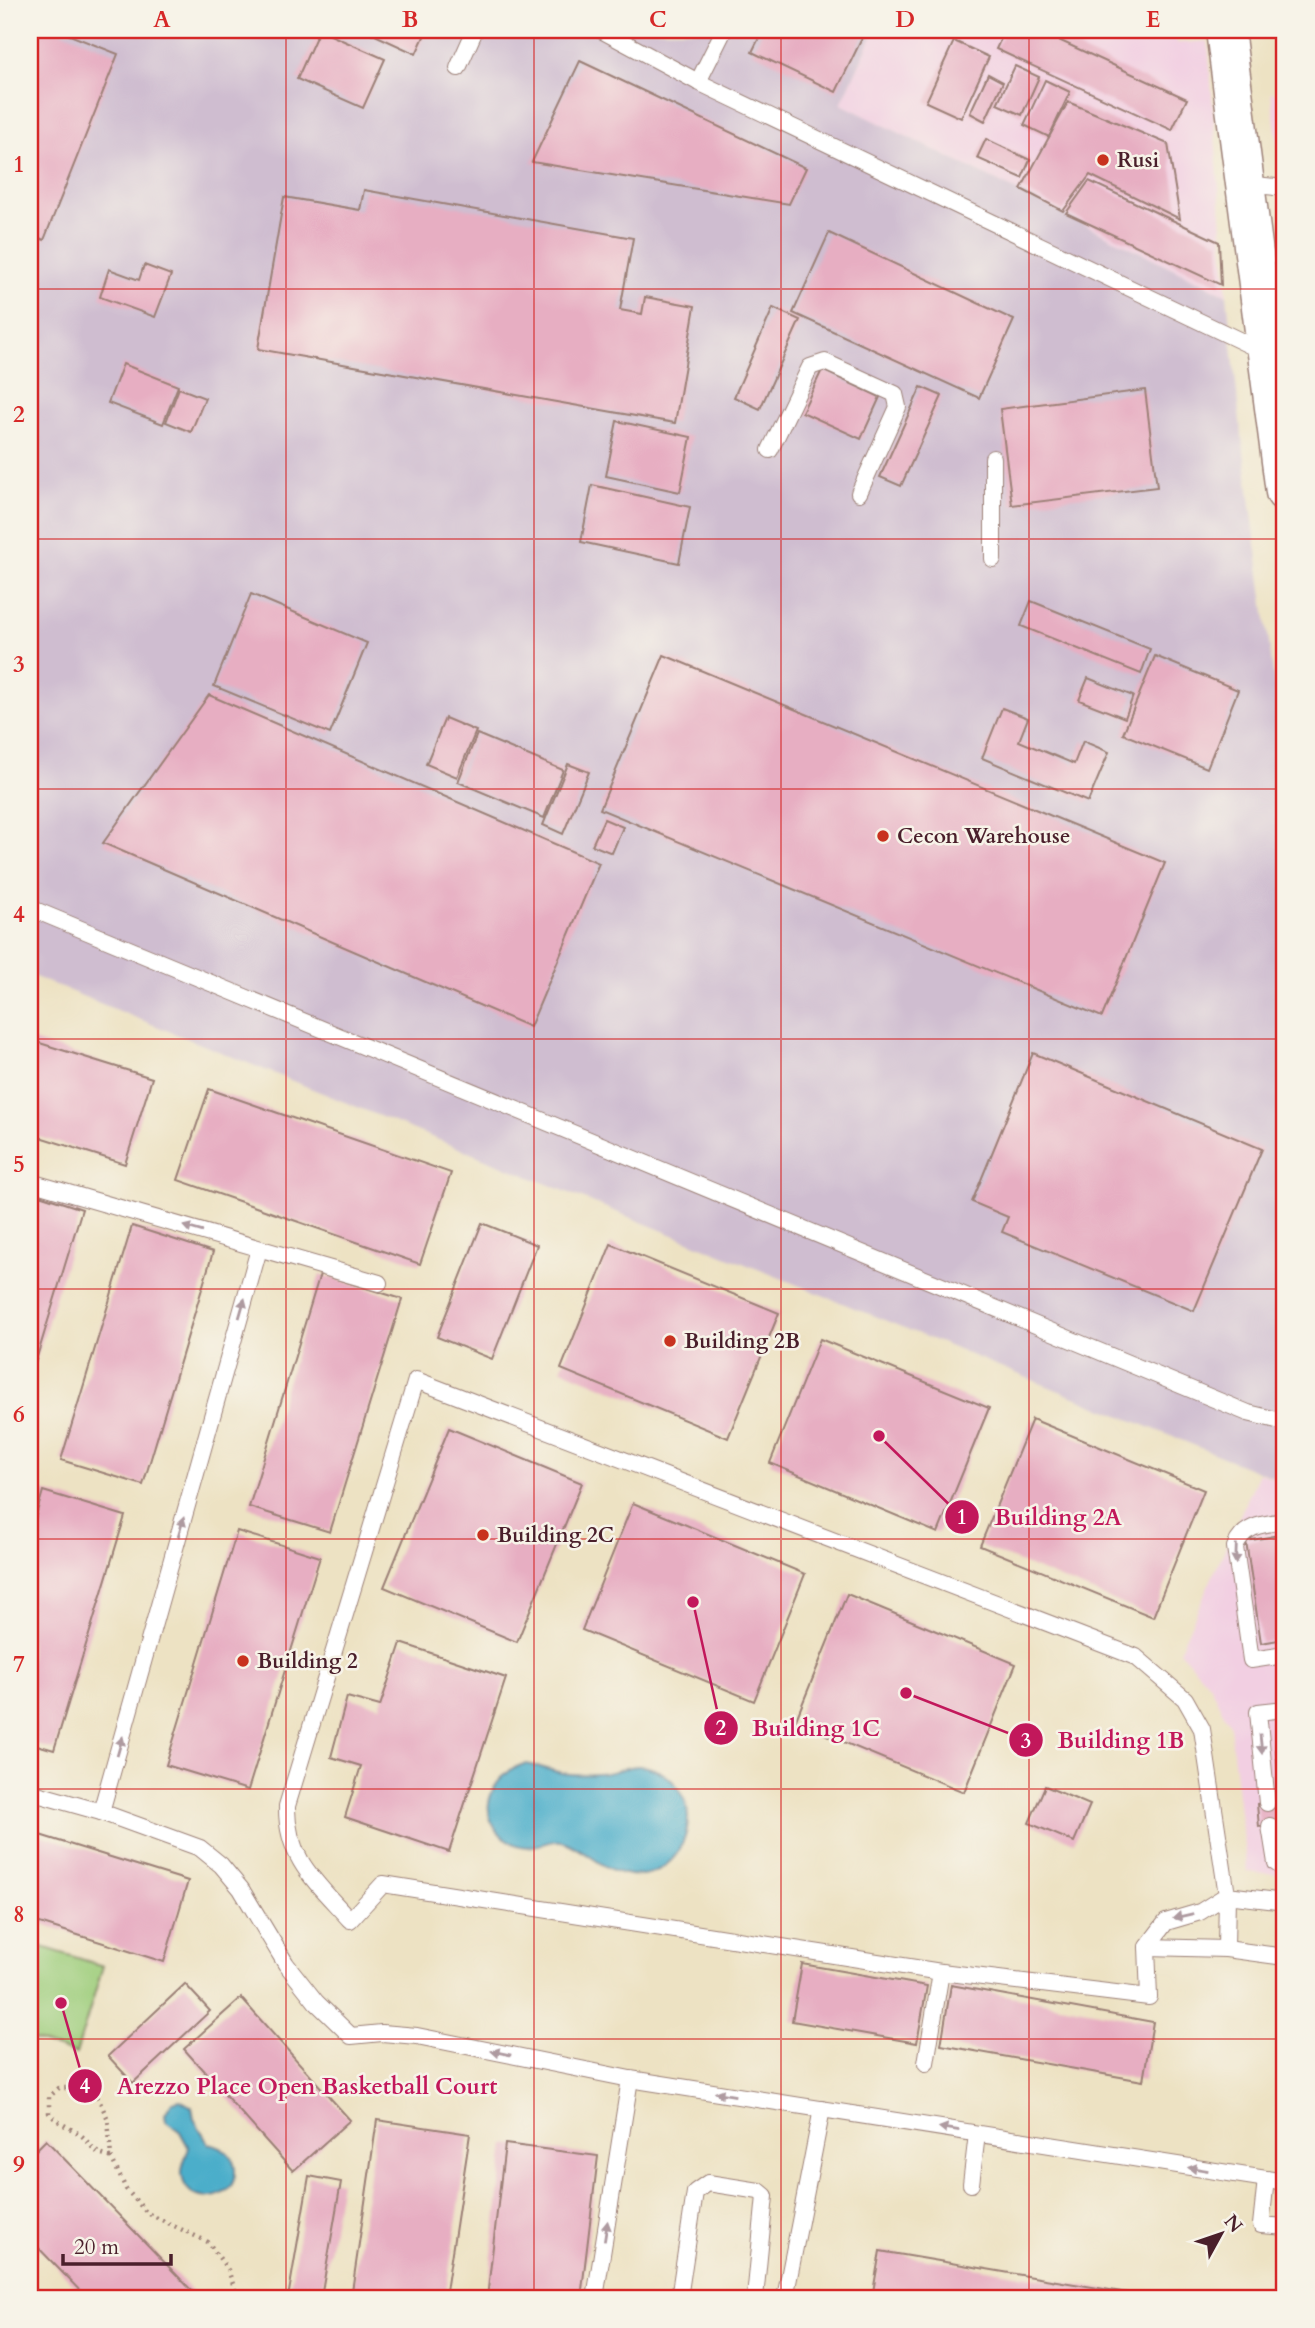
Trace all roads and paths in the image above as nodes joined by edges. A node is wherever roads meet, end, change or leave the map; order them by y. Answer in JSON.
{"nodes":[{"id":1,"x":475,"y":30,"type":"edge"},
{"id":2,"x":601,"y":30,"type":"edge"},
{"id":3,"x":724,"y":30,"type":"edge"},
{"id":4,"x":1225,"y":30,"type":"edge"},
{"id":5,"x":458,"y":68,"type":"dead end"},
{"id":6,"x":698,"y":82,"type":"junction"},
{"id":7,"x":1243,"y":184,"type":"junction"},
{"id":8,"x":1285,"y":188,"type":"edge"},
{"id":9,"x":1266,"y":353,"type":"junction"},
{"id":10,"x":770,"y":450,"type":"dead end"},
{"id":11,"x":993,"y":458,"type":"dead end"},
{"id":12,"x":1285,"y":492,"type":"edge"},
{"id":13,"x":859,"y":493,"type":"dead end"},
{"id":14,"x":993,"y":559,"type":"dead end"},
{"id":15,"x":30,"y":908,"type":"edge"},
{"id":16,"x":30,"y":1182,"type":"edge"},
{"id":17,"x":259,"y":1249,"type":"junction"},
{"id":18,"x":379,"y":1283,"type":"dead end"},
{"id":19,"x":1285,"y":1422,"type":"edge"},
{"id":20,"x":1285,"y":1521,"type":"edge"},
{"id":21,"x":1285,"y":1655,"type":"edge"},
{"id":22,"x":1285,"y":1709,"type":"edge"},
{"id":23,"x":30,"y":1792,"type":"edge"},
{"id":24,"x":1267,"y":1804,"type":"dead end"},
{"id":25,"x":101,"y":1812,"type":"junction"},
{"id":26,"x":1270,"y":1826,"type":"dead end"},
{"id":27,"x":1285,"y":1870,"type":"edge"},
{"id":28,"x":1227,"y":1895,"type":"junction"},
{"id":29,"x":1285,"y":1902,"type":"edge"},
{"id":30,"x":1147,"y":1947,"type":"junction"},
{"id":31,"x":1226,"y":1949,"type":"junction"},
{"id":32,"x":1285,"y":1957,"type":"edge"},
{"id":33,"x":941,"y":1972,"type":"junction"},
{"id":34,"x":926,"y":2063,"type":"dead end"},
{"id":35,"x":630,"y":2079,"type":"junction"},
{"id":36,"x":822,"y":2109,"type":"junction"},
{"id":37,"x":977,"y":2134,"type":"junction"},
{"id":38,"x":111,"y":2157,"type":"junction"},
{"id":39,"x":1266,"y":2179,"type":"junction"},
{"id":40,"x":1285,"y":2182,"type":"edge"},
{"id":41,"x":971,"y":2185,"type":"dead end"},
{"id":42,"x":1285,"y":2227,"type":"edge"},
{"id":43,"x":238,"y":2298,"type":"edge"},
{"id":44,"x":595,"y":2298,"type":"edge"},
{"id":45,"x":680,"y":2298,"type":"edge"},
{"id":46,"x":755,"y":2298,"type":"edge"},
{"id":47,"x":785,"y":2298,"type":"edge"}],
"edges":[{"from":1,"to":5,"type":"lane"},
{"from":2,"to":6,"type":"lane"},
{"from":3,"to":6,"type":"lane"},
{"from":4,"to":7,"type":"main road"},
{"from":6,"to":9,"type":"lane"},
{"from":7,"to":8,"type":"lane"},
{"from":7,"to":9,"type":"main road"},
{"from":9,"to":12,"type":"main road"},
{"from":10,"to":13,"type":"lane"},
{"from":11,"to":14,"type":"lane"},
{"from":15,"to":19,"type":"lane"},
{"from":17,"to":16,"type":"lane","one_way":true},
{"from":17,"to":18,"type":"lane"},
{"from":25,"to":17,"type":"lane","one_way":true},
{"from":20,"to":21,"type":"lane","one_way":true},
{"from":22,"to":24,"type":"lane","one_way":true},
{"from":23,"to":25,"type":"lane"},
{"from":35,"to":25,"type":"lane","one_way":true},
{"from":26,"to":27,"type":"lane"},
{"from":28,"to":29,"type":"lane"},
{"from":28,"to":30,"type":"lane","one_way":true},
{"from":28,"to":31,"type":"lane"},
{"from":28,"to":33,"type":"lane"},
{"from":30,"to":31,"type":"lane"},
{"from":30,"to":33,"type":"lane"},
{"from":31,"to":32,"type":"lane"},
{"from":33,"to":34,"type":"lane"},
{"from":36,"to":35,"type":"lane","one_way":true},
{"from":44,"to":35,"type":"lane","one_way":true},
{"from":37,"to":36,"type":"lane","one_way":true},
{"from":36,"to":47,"type":"lane"},
{"from":39,"to":37,"type":"lane","one_way":true},
{"from":37,"to":41,"type":"lane"},
{"from":38,"to":38,"type":"path"},
{"from":38,"to":43,"type":"path"},
{"from":39,"to":40,"type":"lane"},
{"from":39,"to":42,"type":"lane"},
{"from":45,"to":46,"type":"lane"}]}
